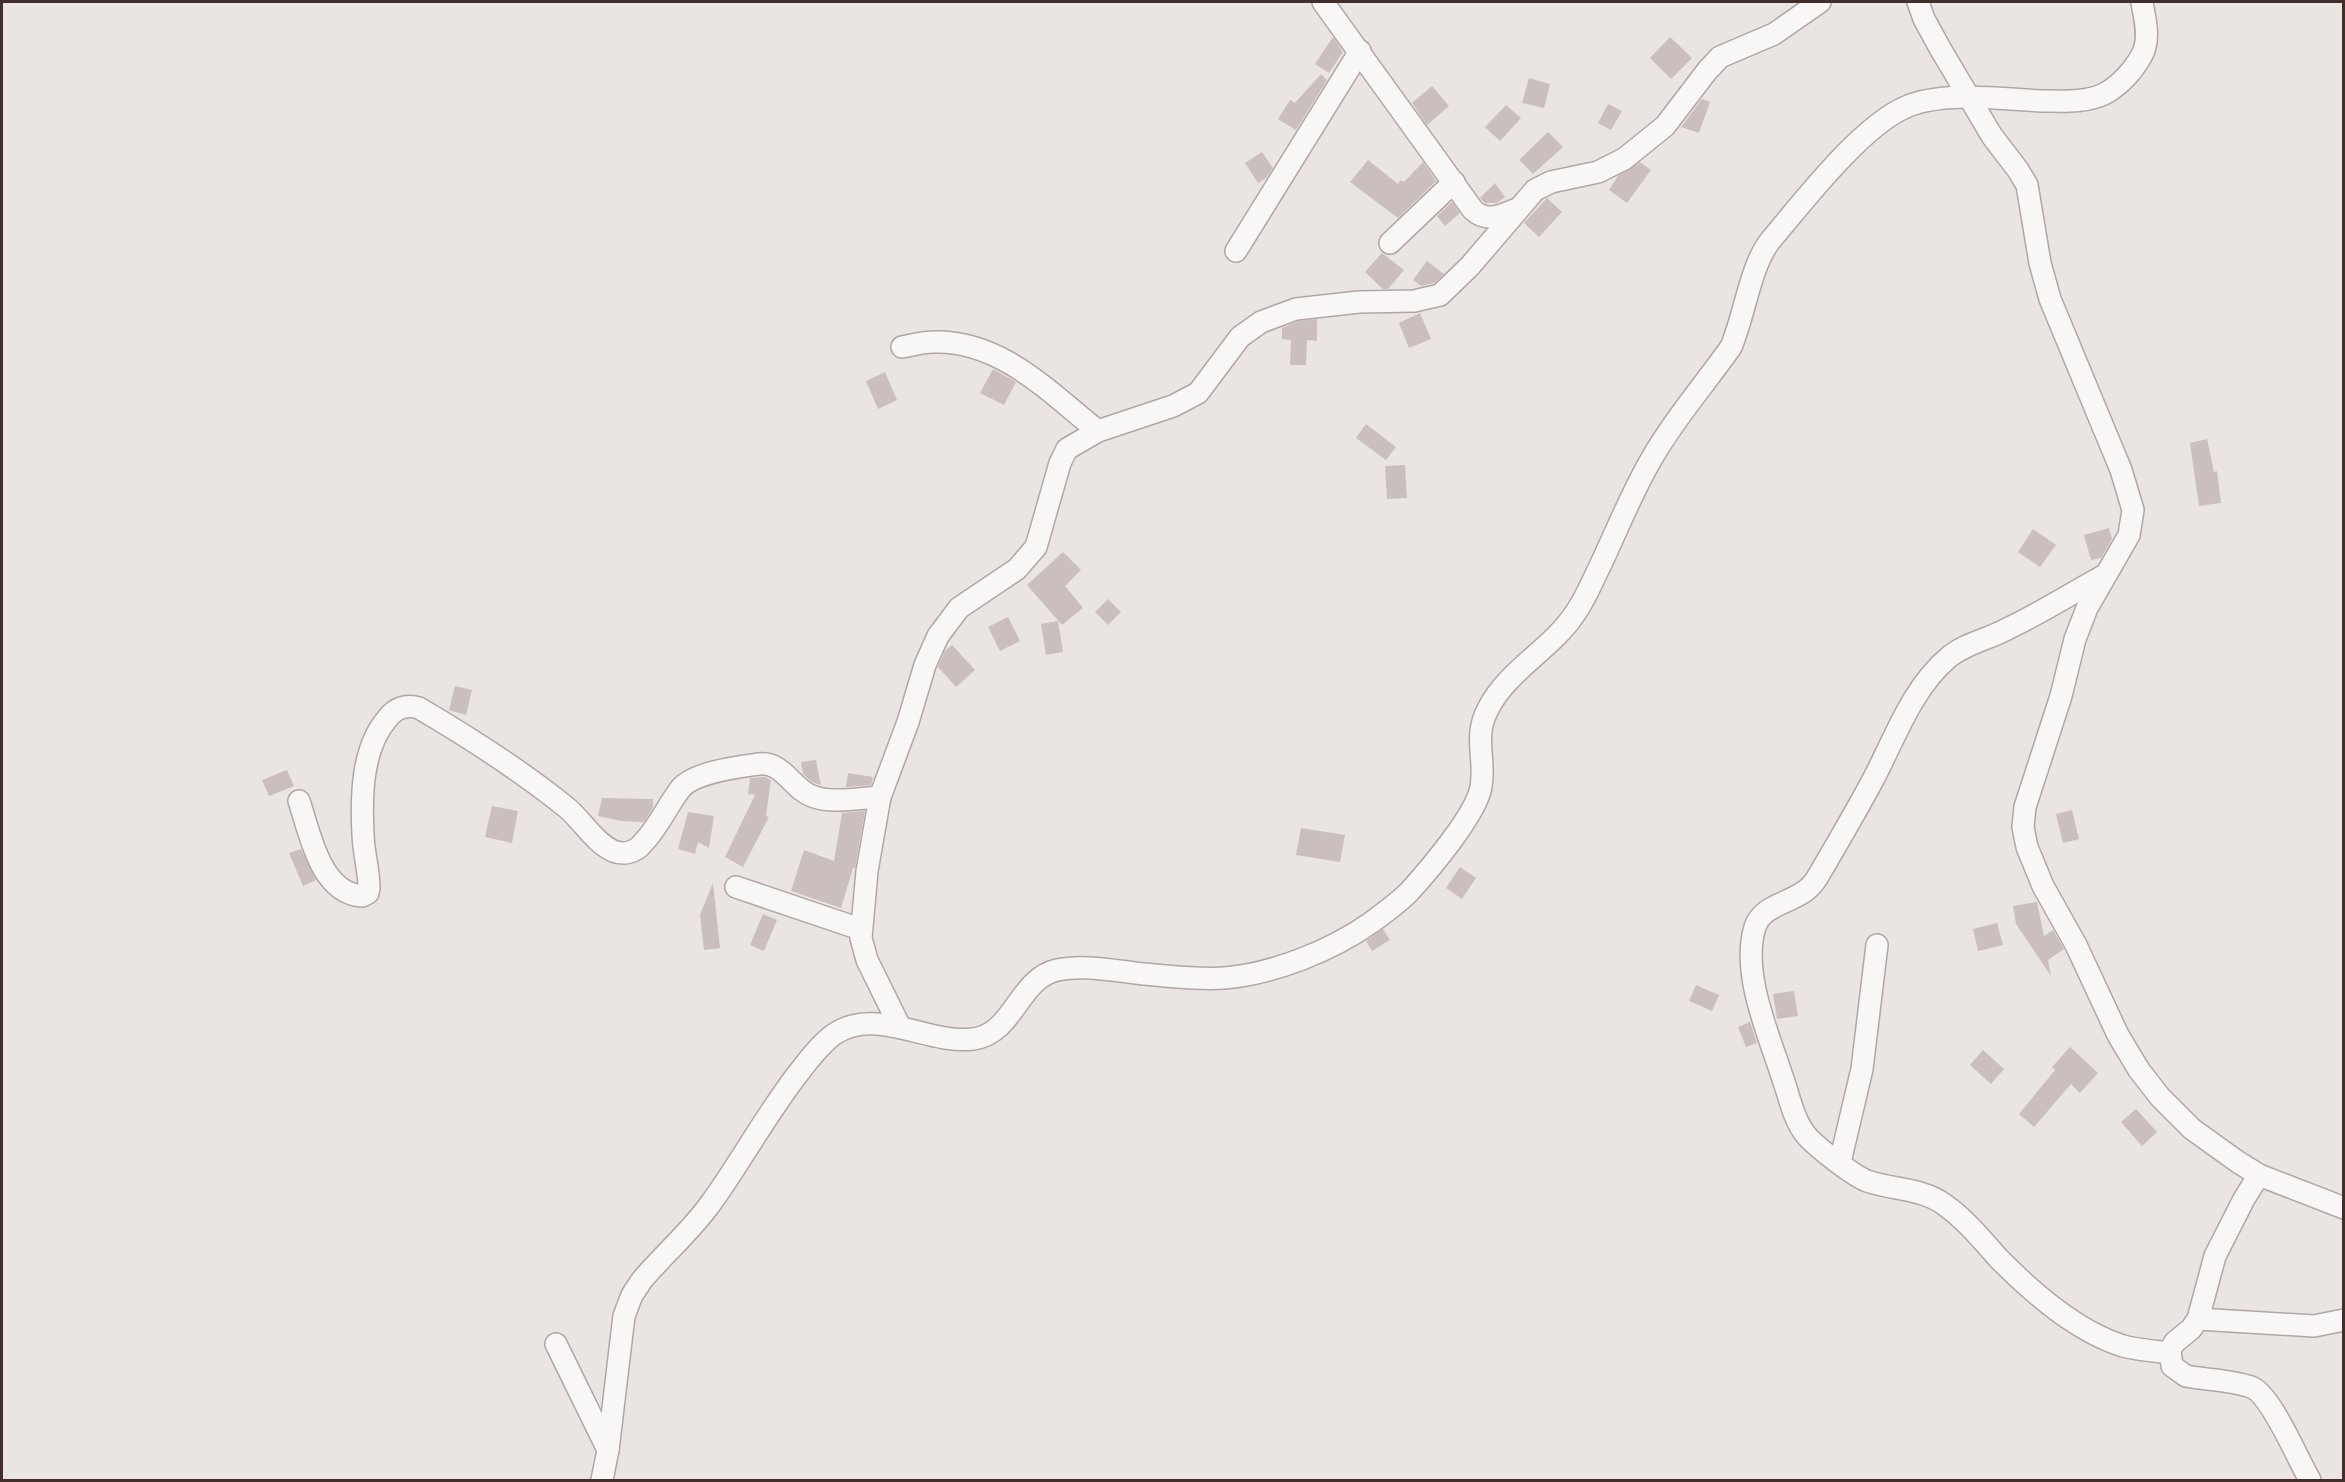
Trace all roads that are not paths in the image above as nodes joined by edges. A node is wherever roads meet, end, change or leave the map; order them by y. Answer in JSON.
{"nodes":[{"id":1,"x":1323,"y":2,"type":"edge"},
{"id":2,"x":1820,"y":2,"type":"edge"},
{"id":3,"x":1918,"y":2,"type":"edge"},
{"id":4,"x":2142,"y":2,"type":"edge"},
{"id":5,"x":1360,"y":51,"type":"junction"},
{"id":6,"x":1970,"y":98,"type":"junction"},
{"id":7,"x":1454,"y":183,"type":"junction"},
{"id":8,"x":1517,"y":208,"type":"junction"},
{"id":9,"x":1390,"y":243,"type":"dead end"},
{"id":10,"x":1236,"y":251,"type":"dead end"},
{"id":11,"x":902,"y":347,"type":"dead end"},
{"id":12,"x":1098,"y":431,"type":"junction"},
{"id":13,"x":2108,"y":573,"type":"junction"},
{"id":14,"x":880,"y":797,"type":"junction"},
{"id":15,"x":299,"y":801,"type":"dead end"},
{"id":16,"x":736,"y":887,"type":"dead end"},
{"id":17,"x":860,"y":929,"type":"junction"},
{"id":18,"x":1876,"y":945,"type":"dead end"},
{"id":19,"x":900,"y":1027,"type":"junction"},
{"id":20,"x":1840,"y":1162,"type":"junction"},
{"id":21,"x":2259,"y":1175,"type":"junction"},
{"id":22,"x":2343,"y":1208,"type":"edge"},
{"id":23,"x":2198,"y":1319,"type":"junction"},
{"id":24,"x":2343,"y":1320,"type":"edge"},
{"id":25,"x":556,"y":1344,"type":"dead end"},
{"id":26,"x":2170,"y":1353,"type":"junction"},
{"id":27,"x":608,"y":1450,"type":"junction"},
{"id":28,"x":602,"y":1480,"type":"edge"},
{"id":29,"x":2310,"y":1480,"type":"edge"}],
"edges":[{"from":1,"to":5,"type":"street"},
{"from":2,"to":8,"type":"street"},
{"from":3,"to":6,"type":"street"},
{"from":4,"to":6,"type":"street"},
{"from":5,"to":7,"type":"street"},
{"from":5,"to":10,"type":"street"},
{"from":6,"to":13,"type":"street"},
{"from":6,"to":19,"type":"street"},
{"from":7,"to":8,"type":"street"},
{"from":7,"to":9,"type":"street"},
{"from":8,"to":12,"type":"street"},
{"from":11,"to":12,"type":"street"},
{"from":12,"to":14,"type":"street"},
{"from":13,"to":20,"type":"street"},
{"from":13,"to":21,"type":"street"},
{"from":14,"to":15,"type":"street"},
{"from":14,"to":17,"type":"street"},
{"from":16,"to":17,"type":"street"},
{"from":17,"to":19,"type":"street"},
{"from":18,"to":20,"type":"street"},
{"from":19,"to":27,"type":"street"},
{"from":20,"to":26,"type":"street"},
{"from":21,"to":22,"type":"street"},
{"from":21,"to":23,"type":"street"},
{"from":23,"to":24,"type":"street"},
{"from":23,"to":26,"type":"street"},
{"from":25,"to":27,"type":"street"},
{"from":26,"to":29,"type":"street"},
{"from":27,"to":28,"type":"street"}]}
